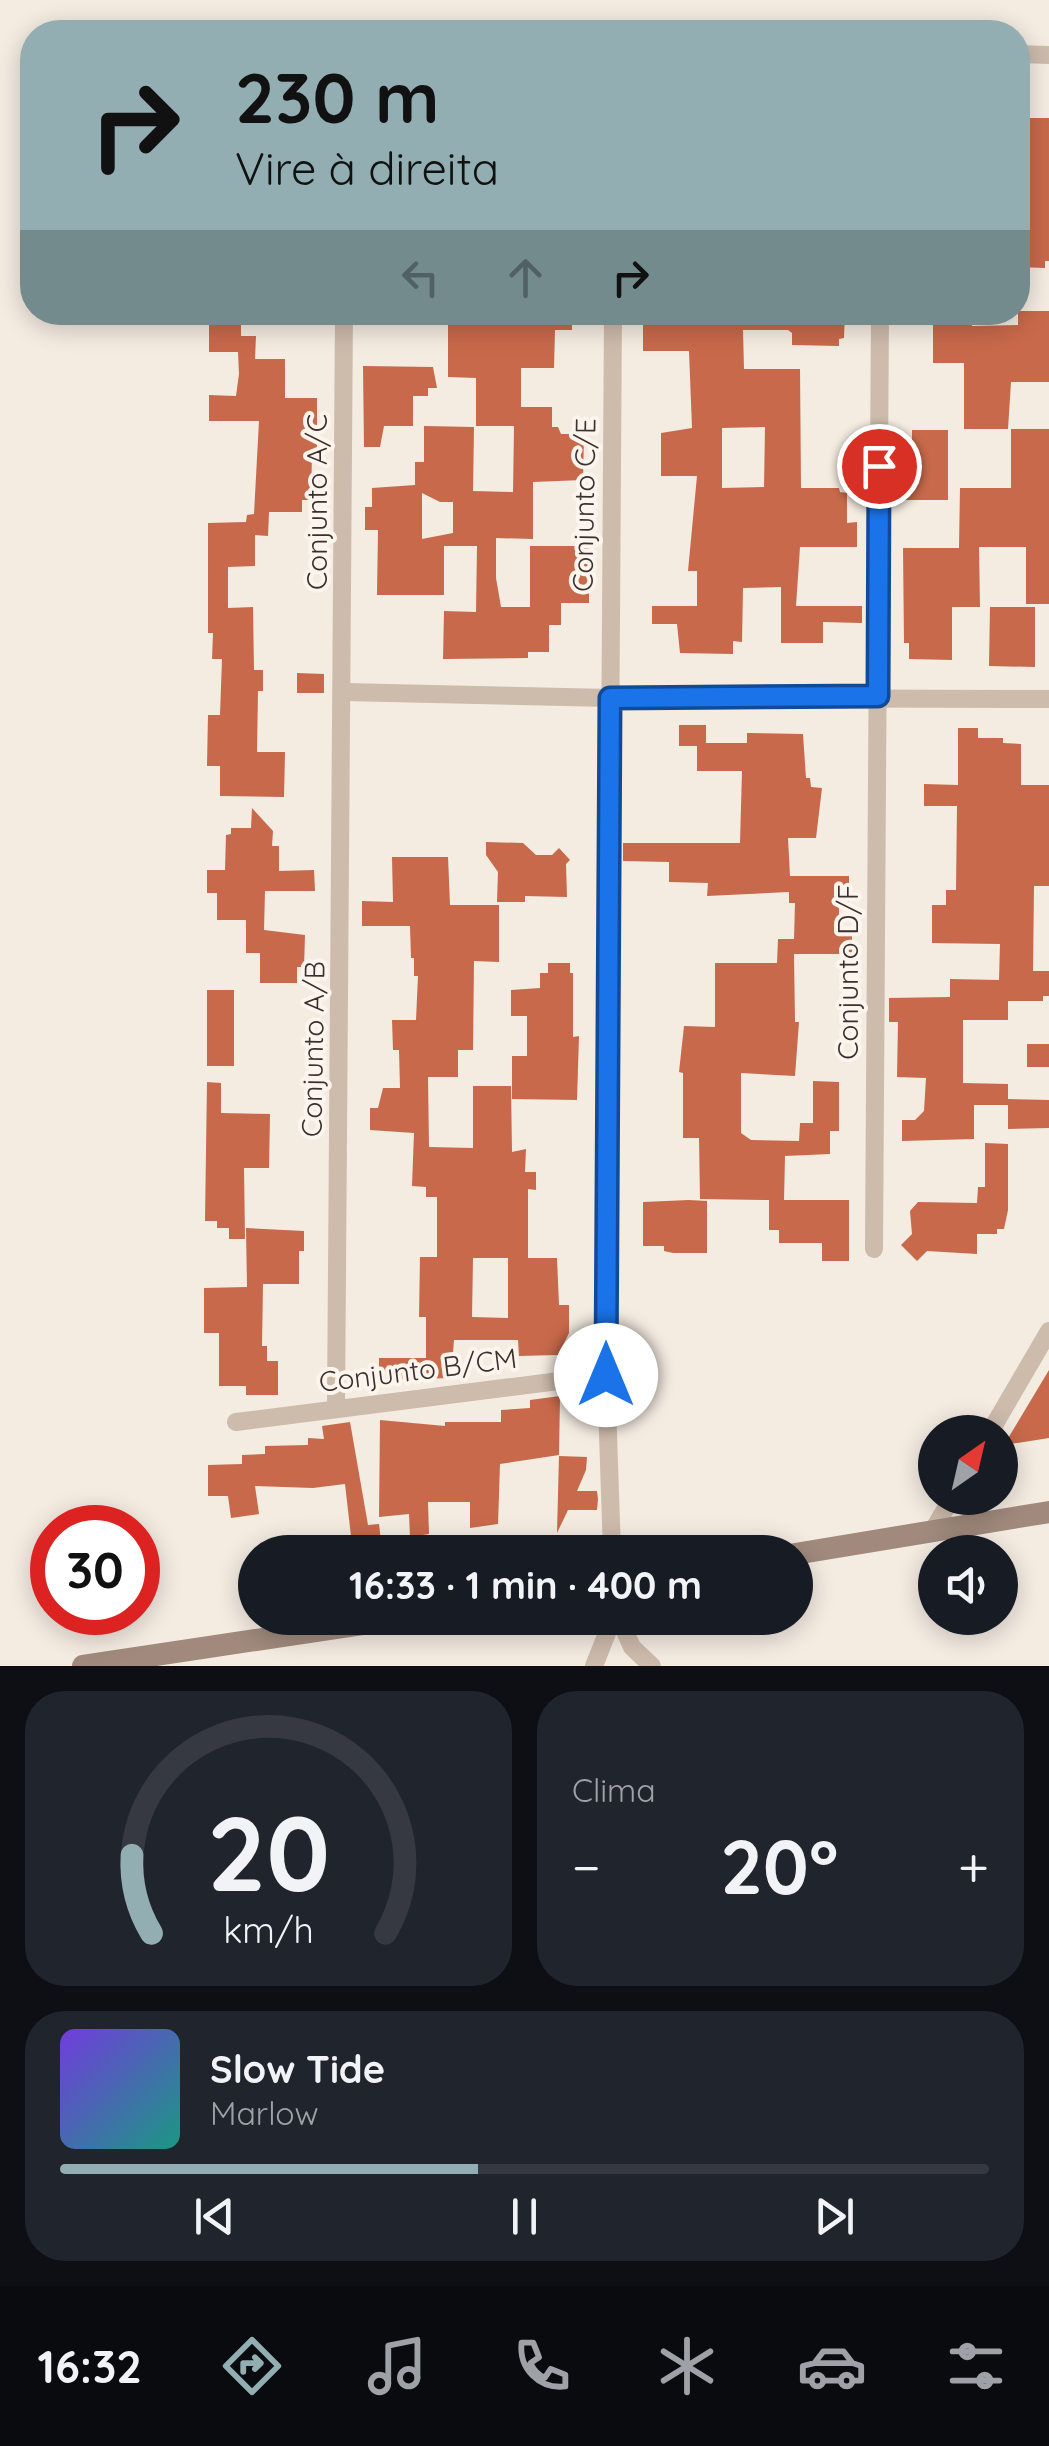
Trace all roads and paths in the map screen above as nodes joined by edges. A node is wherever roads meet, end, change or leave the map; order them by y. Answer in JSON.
{"nodes":[{"id":1,"x":344,"y":325,"type":"edge"},
{"id":2,"x":613,"y":325,"type":"edge"},
{"id":3,"x":880,"y":325,"type":"edge"},
{"id":4,"x":344,"y":692,"type":"junction"},
{"id":5,"x":878,"y":696,"type":"junction"},
{"id":6,"x":610,"y":698,"type":"junction"},
{"id":7,"x":1049,"y":698,"type":"edge"},
{"id":8,"x":874,"y":1249,"type":"dead end"},
{"id":9,"x":1049,"y":1331,"type":"edge"},
{"id":10,"x":606,"y":1375,"type":"junction"},
{"id":11,"x":336,"y":1407,"type":"junction"},
{"id":12,"x":1000,"y":1415,"type":"edge"},
{"id":13,"x":236,"y":1422,"type":"dead end"},
{"id":14,"x":1049,"y":1512,"type":"edge"},
{"id":15,"x":942,"y":1515,"type":"edge"},
{"id":16,"x":933,"y":1530,"type":"junction"},
{"id":17,"x":611,"y":1535,"type":"edge"},
{"id":18,"x":813,"y":1551,"type":"edge"},
{"id":19,"x":289,"y":1635,"type":"edge"},
{"id":20,"x":608,"y":1635,"type":"edge"},
{"id":21,"x":625,"y":1635,"type":"edge"},
{"id":22,"x":82,"y":1666,"type":"edge"},
{"id":23,"x":594,"y":1666,"type":"edge"},
{"id":24,"x":652,"y":1666,"type":"edge"}],
"edges":[{"from":1,"to":4,"type":"street","name":"Conjunto A/C"},
{"from":2,"to":6,"type":"street","name":"Conjunto C/E"},
{"from":3,"to":5,"type":"street","name":"Conjunto D/F"},
{"from":4,"to":6,"type":"street"},
{"from":4,"to":11,"type":"street","name":"Conjunto A/B"},
{"from":5,"to":6,"type":"street"},
{"from":5,"to":7,"type":"street"},
{"from":5,"to":8,"type":"street","name":"Conjunto D/F"},
{"from":6,"to":10,"type":"street","name":"Conjunto C/E"},
{"from":9,"to":12,"type":"street"},
{"from":10,"to":11,"type":"street","name":"Conjunto B/CM"},
{"from":10,"to":17,"type":"street","name":"Conjunto C/E"},
{"from":11,"to":13,"type":"street","name":"Conjunto B/CM"},
{"from":14,"to":16,"type":"street"},
{"from":15,"to":16,"type":"street"},
{"from":16,"to":18,"type":"street"},
{"from":19,"to":22,"type":"street"},
{"from":20,"to":23,"type":"street"},
{"from":21,"to":24,"type":"street"}]}
